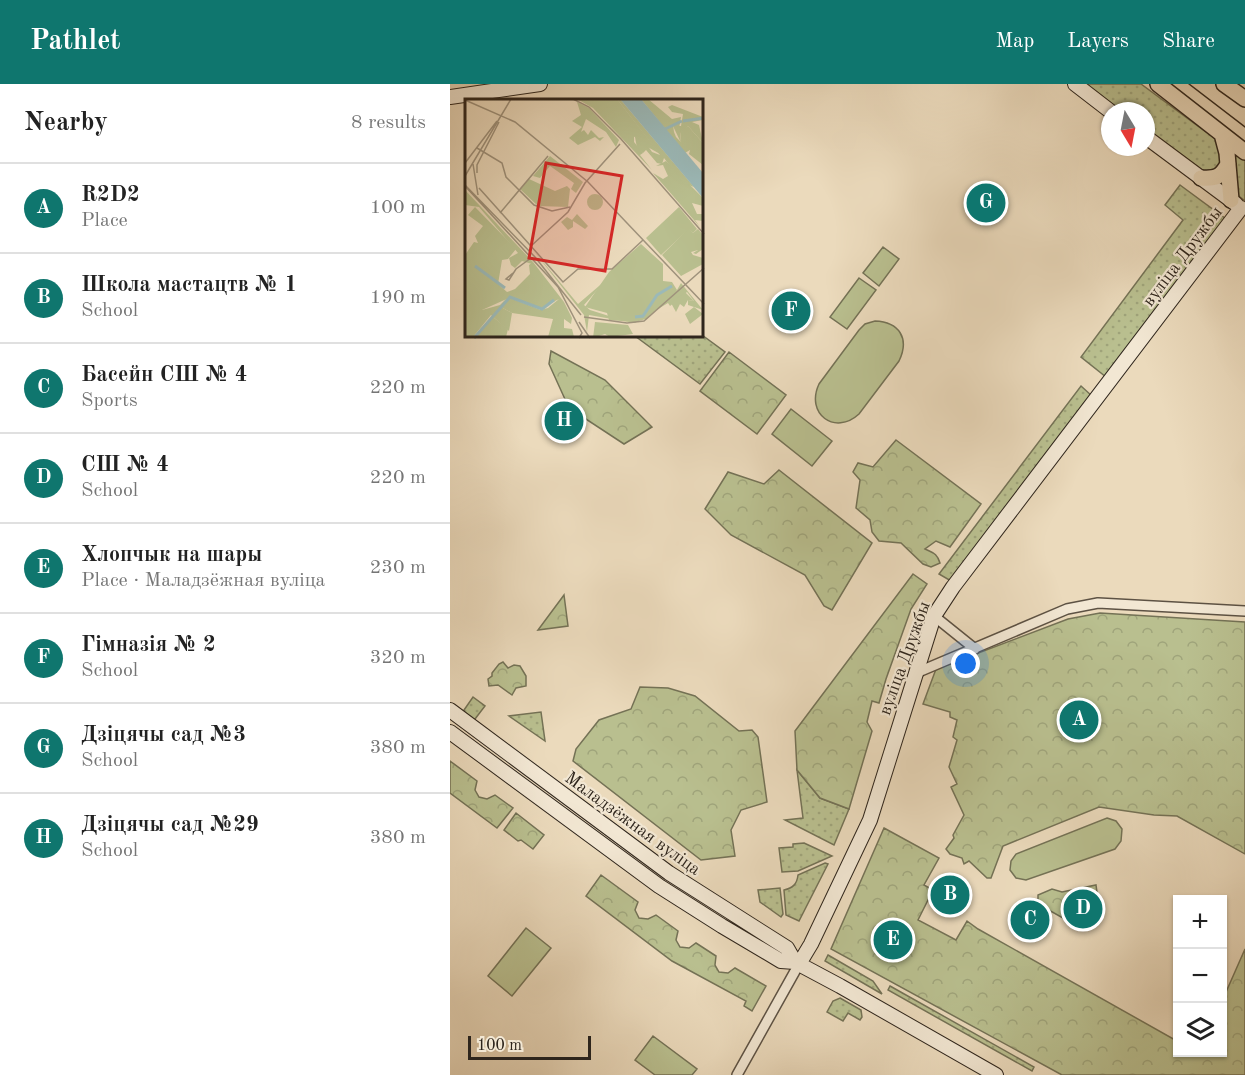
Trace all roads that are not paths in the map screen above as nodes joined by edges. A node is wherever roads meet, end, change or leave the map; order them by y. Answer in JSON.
{"nodes":[{"id":1,"x":540,"y":84,"type":"edge"},
{"id":2,"x":1075,"y":84,"type":"edge"},
{"id":3,"x":1158,"y":84,"type":"edge"},
{"id":4,"x":1224,"y":84,"type":"edge"},
{"id":5,"x":1229,"y":84,"type":"edge"},
{"id":6,"x":1244,"y":84,"type":"edge"},
{"id":7,"x":450,"y":97,"type":"edge"},
{"id":8,"x":1245,"y":99,"type":"edge"},
{"id":9,"x":1101,"y":104,"type":"edge"},
{"id":10,"x":1222,"y":134,"type":"junction"},
{"id":11,"x":1155,"y":144,"type":"edge"},
{"id":12,"x":1245,"y":152,"type":"edge"},
{"id":13,"x":1228,"y":164,"type":"junction"},
{"id":14,"x":1201,"y":178,"type":"junction"},
{"id":15,"x":1239,"y":206,"type":"edge"},
{"id":16,"x":1245,"y":611,"type":"edge"},
{"id":17,"x":934,"y":616,"type":"junction"},
{"id":18,"x":975,"y":649,"type":"junction"},
{"id":19,"x":916,"y":673,"type":"junction"},
{"id":20,"x":450,"y":710,"type":"edge"},
{"id":21,"x":450,"y":732,"type":"edge"},
{"id":22,"x":797,"y":963,"type":"junction"},
{"id":23,"x":737,"y":1075,"type":"edge"},
{"id":24,"x":996,"y":1075,"type":"edge"}],
"edges":[{"from":1,"to":7,"type":"street"},
{"from":2,"to":9,"type":"street"},
{"from":3,"to":10,"type":"main road"},
{"from":4,"to":8,"type":"main road"},
{"from":5,"to":6,"type":"street"},
{"from":10,"to":12,"type":"main road"},
{"from":10,"to":13,"type":"main road"},
{"from":11,"to":14,"type":"street"},
{"from":13,"to":14,"type":"main road"},
{"from":13,"to":15,"type":"main road"},
{"from":14,"to":15,"type":"street"},
{"from":15,"to":17,"type":"street","name":"вуліца Дружбы"},
{"from":16,"to":18,"type":"street"},
{"from":17,"to":18,"type":"street"},
{"from":17,"to":19,"type":"street","name":"вуліца Дружбы"},
{"from":18,"to":19,"type":"street"},
{"from":19,"to":22,"type":"street","name":"вуліца Дружбы"},
{"from":20,"to":22,"type":"street","name":"Маладзёжная вуліца"},
{"from":21,"to":22,"type":"street","name":"Маладзёжная вуліца"},
{"from":22,"to":23,"type":"street","name":"вуліца Дружбы"},
{"from":22,"to":24,"type":"street","name":"Маладзёжная вуліца"}]}
